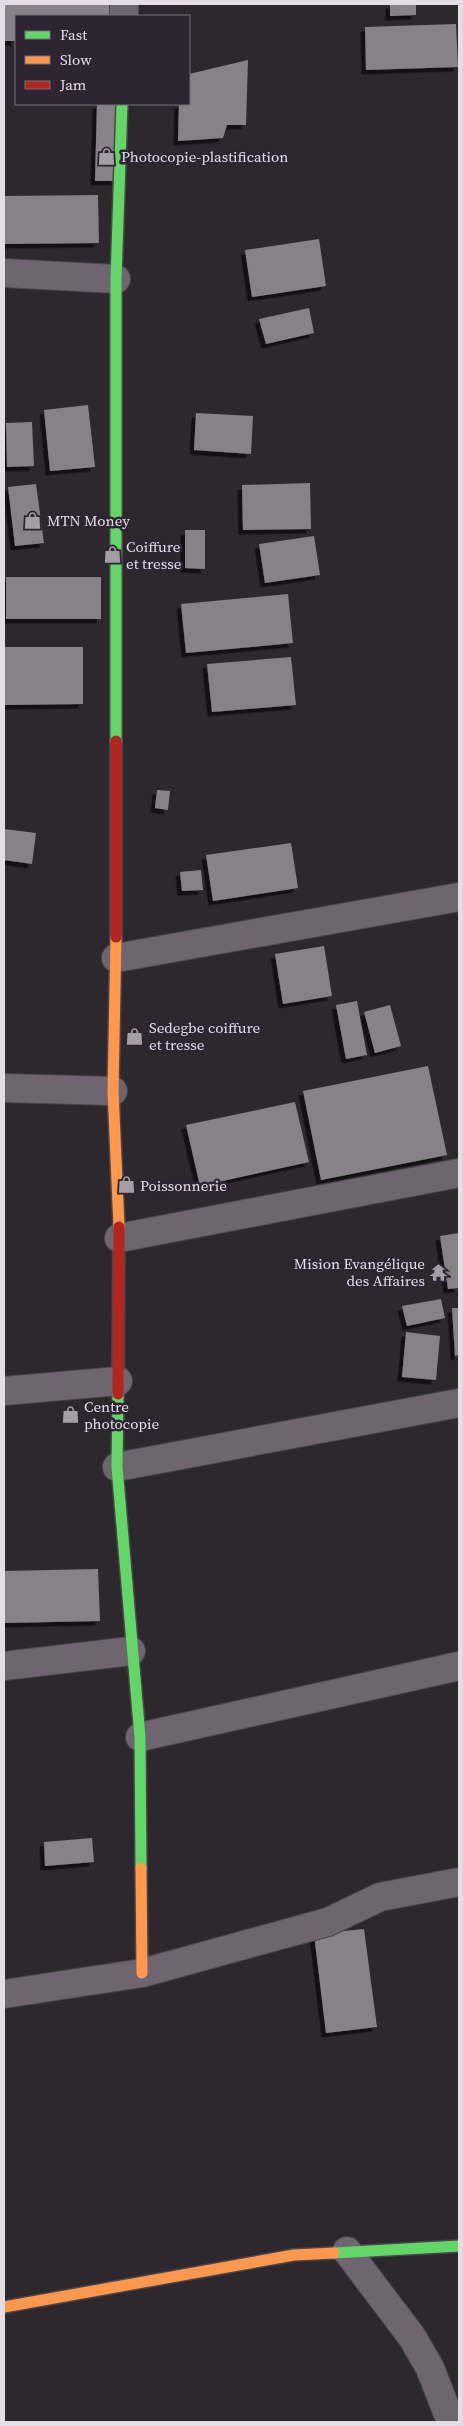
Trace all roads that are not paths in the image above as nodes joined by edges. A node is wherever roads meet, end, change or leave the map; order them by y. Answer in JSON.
{"nodes":[{"id":1,"x":122,"y":105,"type":"edge"},
{"id":2,"x":4,"y":273,"type":"edge"},
{"id":3,"x":116,"y":279,"type":"junction"},
{"id":4,"x":459,"y":898,"type":"edge"},
{"id":5,"x":116,"y":958,"type":"junction"},
{"id":6,"x":4,"y":1088,"type":"edge"},
{"id":7,"x":113,"y":1091,"type":"junction"},
{"id":8,"x":459,"y":1173,"type":"edge"},
{"id":9,"x":120,"y":1238,"type":"junction"},
{"id":10,"x":118,"y":1381,"type":"junction"},
{"id":11,"x":4,"y":1392,"type":"edge"},
{"id":12,"x":459,"y":1403,"type":"edge"},
{"id":13,"x":117,"y":1467,"type":"junction"},
{"id":14,"x":131,"y":1651,"type":"junction"},
{"id":15,"x":4,"y":1666,"type":"edge"},
{"id":16,"x":459,"y":1666,"type":"edge"},
{"id":17,"x":140,"y":1737,"type":"junction"},
{"id":18,"x":459,"y":1882,"type":"edge"},
{"id":19,"x":142,"y":1973,"type":"junction"},
{"id":20,"x":4,"y":1994,"type":"edge"},
{"id":21,"x":459,"y":2246,"type":"edge"},
{"id":22,"x":347,"y":2251,"type":"junction"},
{"id":23,"x":4,"y":2307,"type":"edge"},
{"id":24,"x":451,"y":2422,"type":"edge"}],
"edges":[{"from":1,"to":3,"type":"street"},
{"from":2,"to":3,"type":"street"},
{"from":3,"to":5,"type":"street"},
{"from":4,"to":5,"type":"street"},
{"from":5,"to":7,"type":"street"},
{"from":6,"to":7,"type":"street"},
{"from":7,"to":9,"type":"street"},
{"from":8,"to":9,"type":"street"},
{"from":9,"to":10,"type":"street"},
{"from":10,"to":11,"type":"street"},
{"from":10,"to":13,"type":"street"},
{"from":12,"to":13,"type":"street"},
{"from":13,"to":14,"type":"street"},
{"from":14,"to":15,"type":"street"},
{"from":14,"to":17,"type":"street"},
{"from":16,"to":17,"type":"street"},
{"from":17,"to":19,"type":"street"},
{"from":18,"to":19,"type":"street"},
{"from":19,"to":20,"type":"street"},
{"from":21,"to":22,"type":"street"},
{"from":22,"to":23,"type":"street"},
{"from":22,"to":24,"type":"street"}]}
